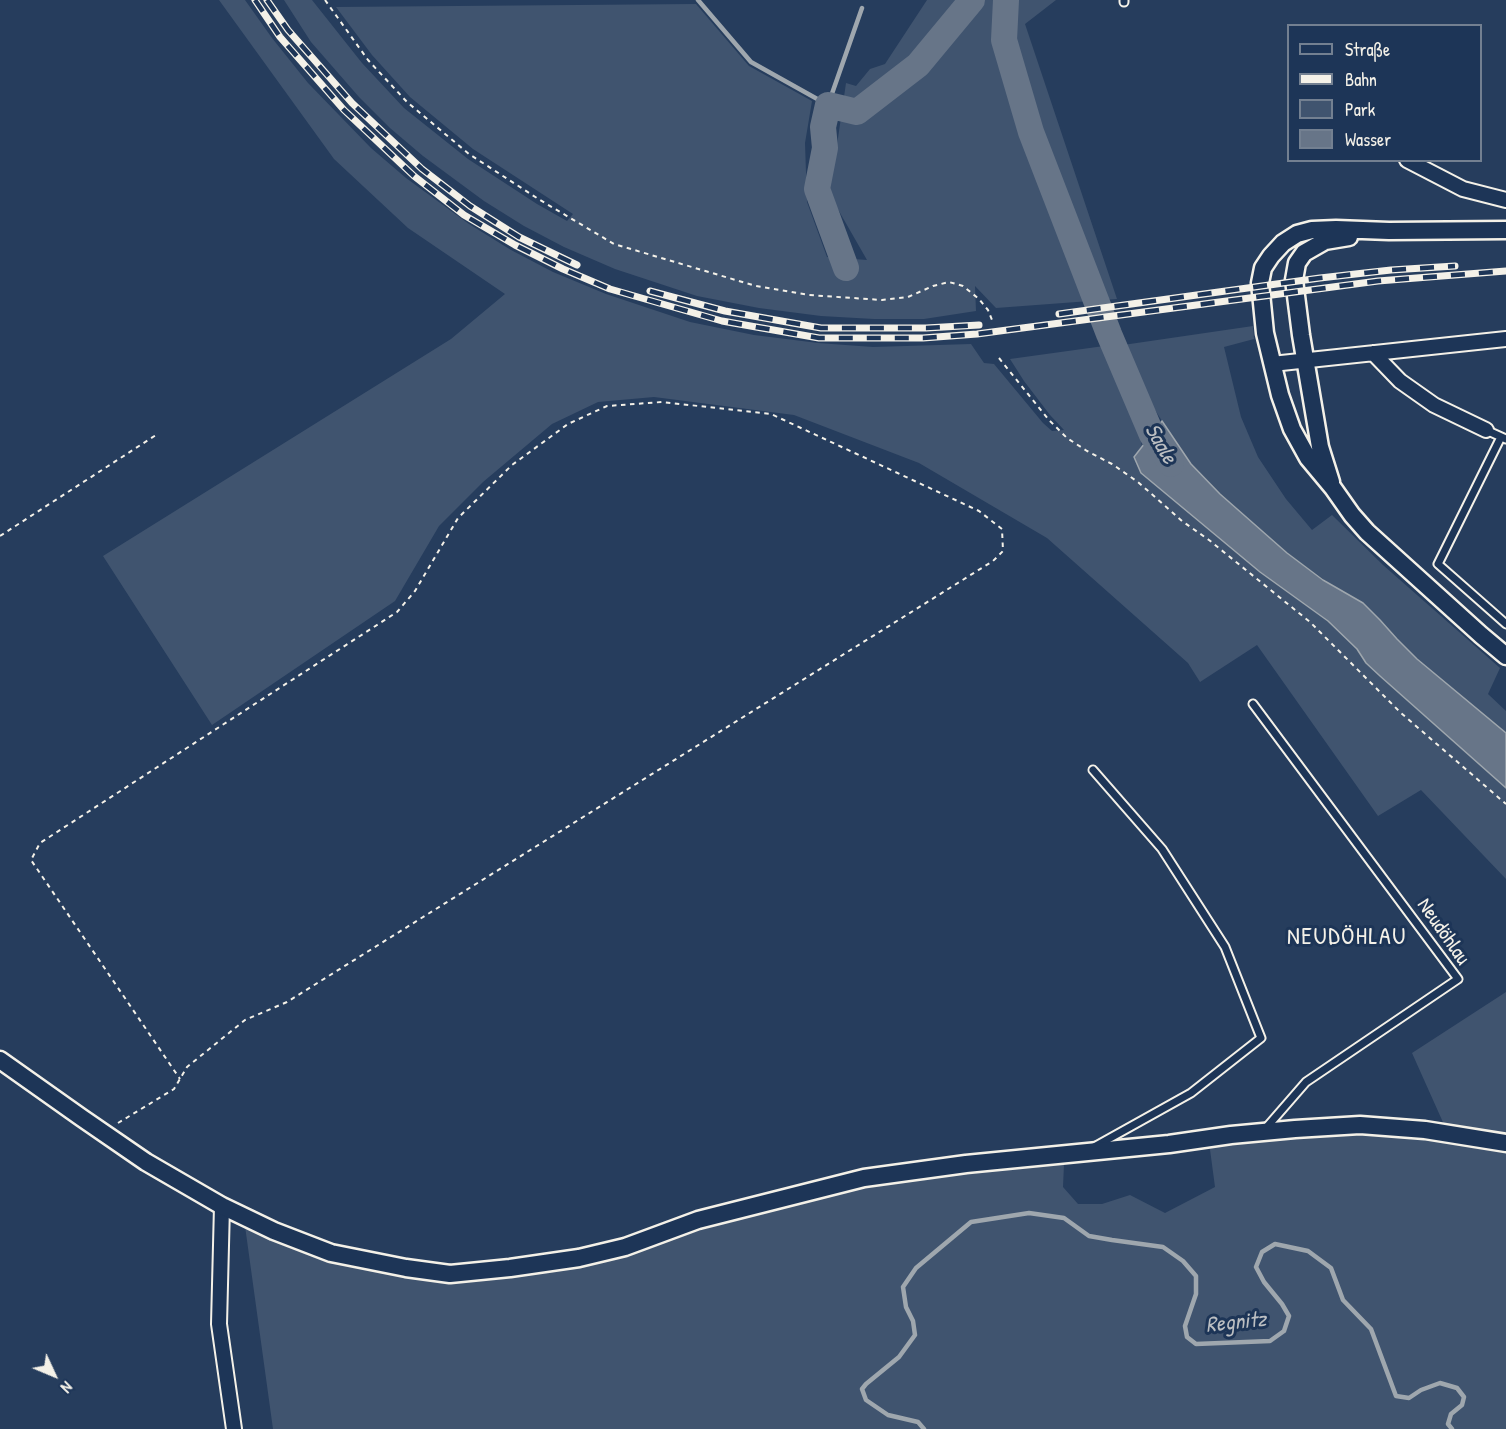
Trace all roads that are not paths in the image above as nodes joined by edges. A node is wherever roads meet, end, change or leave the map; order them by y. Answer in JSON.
{"nodes":[{"id":1,"x":1411,"y":162,"type":"edge"},
{"id":2,"x":1506,"y":200,"type":"edge"},
{"id":3,"x":1506,"y":230,"type":"edge"},
{"id":4,"x":1389,"y":231,"type":"junction"},
{"id":5,"x":1506,"y":339,"type":"edge"},
{"id":6,"x":1373,"y":353,"type":"junction"},
{"id":7,"x":1306,"y":361,"type":"junction"},
{"id":8,"x":1272,"y":364,"type":"junction"},
{"id":9,"x":1486,"y":430,"type":"joint"},
{"id":10,"x":1504,"y":438,"type":"edge"},
{"id":11,"x":1333,"y":488,"type":"junction"},
{"id":12,"x":1506,"y":624,"type":"edge"},
{"id":13,"x":1506,"y":656,"type":"edge"},
{"id":14,"x":1253,"y":704,"type":"dead end"},
{"id":15,"x":1093,"y":770,"type":"dead end"},
{"id":16,"x":0,"y":1060,"type":"edge"},
{"id":17,"x":1263,"y":1132,"type":"junction"},
{"id":18,"x":1506,"y":1143,"type":"edge"},
{"id":19,"x":1081,"y":1153,"type":"junction"},
{"id":20,"x":222,"y":1206,"type":"junction"},
{"id":21,"x":234,"y":1429,"type":"edge"}],
"edges":[{"from":1,"to":2,"type":"street"},
{"from":3,"to":4,"type":"street"},
{"from":4,"to":7,"type":"street"},
{"from":4,"to":8,"type":"street"},
{"from":5,"to":6,"type":"street"},
{"from":6,"to":7,"type":"street"},
{"from":6,"to":9,"type":"street"},
{"from":7,"to":8,"type":"street"},
{"from":7,"to":11,"type":"street"},
{"from":8,"to":11,"type":"street"},
{"from":9,"to":10,"type":"lane"},
{"from":10,"to":12,"type":"lane"},
{"from":11,"to":13,"type":"street"},
{"from":14,"to":17,"type":"lane","name":"Neudöhlau"},
{"from":15,"to":19,"type":"lane"},
{"from":16,"to":20,"type":"street"},
{"from":17,"to":18,"type":"street"},
{"from":17,"to":19,"type":"street"},
{"from":19,"to":20,"type":"street"},
{"from":20,"to":21,"type":"street"}]}
